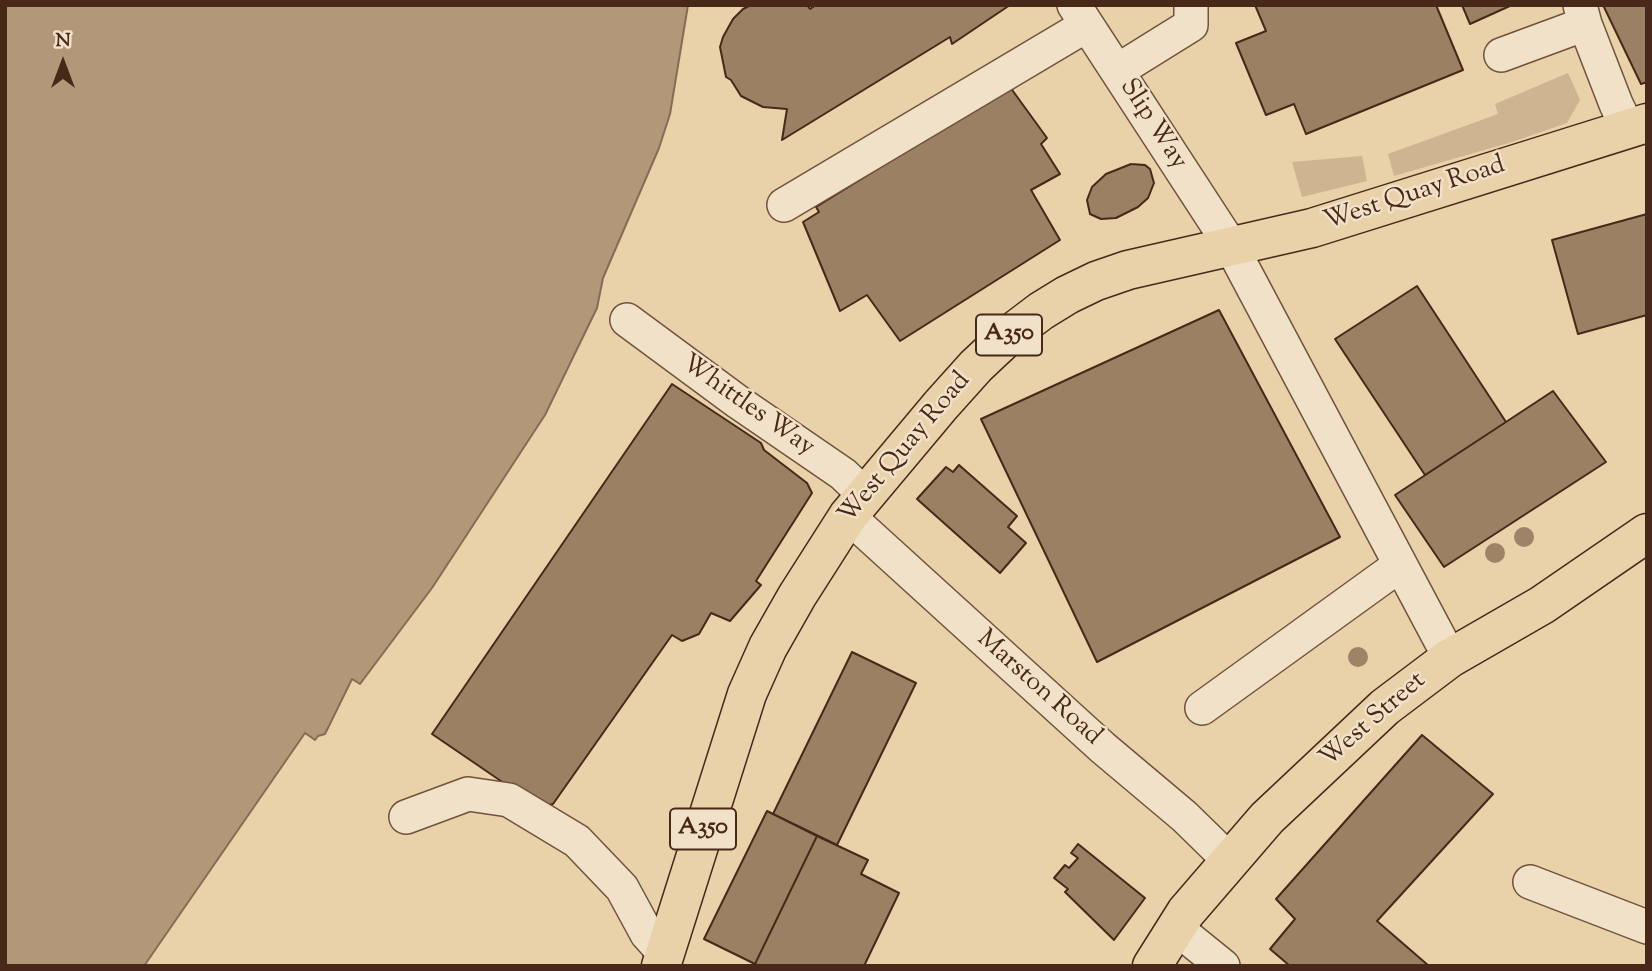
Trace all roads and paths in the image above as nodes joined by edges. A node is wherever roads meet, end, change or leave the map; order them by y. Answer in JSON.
{"nodes":[{"id":1,"x":1218,"y":5,"type":"edge"},
{"id":2,"x":1080,"y":15,"type":"edge"},
{"id":3,"x":1191,"y":15,"type":"edge"},
{"id":4,"x":1583,"y":15,"type":"edge"},
{"id":5,"x":1501,"y":55,"type":"dead end"},
{"id":6,"x":1117,"y":71,"type":"junction"},
{"id":7,"x":1637,"y":126,"type":"edge"},
{"id":8,"x":784,"y":205,"type":"dead end"},
{"id":9,"x":1231,"y":246,"type":"junction"},
{"id":10,"x":627,"y":320,"type":"dead end"},
{"id":11,"x":857,"y":506,"type":"junction"},
{"id":12,"x":1647,"y":533,"type":"edge"},
{"id":13,"x":1400,"y":565,"type":"junction"},
{"id":14,"x":1450,"y":658,"type":"junction"},
{"id":15,"x":1202,"y":708,"type":"dead end"},
{"id":16,"x":405,"y":817,"type":"dead end"},
{"id":17,"x":1229,"y":860,"type":"junction"},
{"id":18,"x":1530,"y":882,"type":"dead end"},
{"id":19,"x":1176,"y":928,"type":"junction"},
{"id":20,"x":1647,"y":928,"type":"edge"},
{"id":21,"x":663,"y":960,"type":"edge"},
{"id":22,"x":1152,"y":966,"type":"edge"},
{"id":23,"x":1223,"y":966,"type":"edge"}],
"edges":[{"from":1,"to":3,"type":"street"},
{"from":2,"to":6,"type":"street","name":"Slip Way"},
{"from":2,"to":8,"type":"street"},
{"from":3,"to":6,"type":"street"},
{"from":4,"to":5,"type":"street"},
{"from":4,"to":7,"type":"street"},
{"from":6,"to":9,"type":"street","name":"Slip Way"},
{"from":7,"to":9,"type":"highway","name":"West Quay Road","number":"A350"},
{"from":9,"to":11,"type":"highway","name":"West Quay Road","number":"A350"},
{"from":9,"to":13,"type":"street","name":"Slip Way"},
{"from":10,"to":11,"type":"street","name":"Whittles Way"},
{"from":11,"to":17,"type":"street","name":"Marston Road"},
{"from":11,"to":21,"type":"highway","name":"West Quay Road","number":"A350"},
{"from":12,"to":14,"type":"highway","name":"West Street"},
{"from":13,"to":14,"type":"street","name":"Slip Way"},
{"from":13,"to":15,"type":"street"},
{"from":14,"to":17,"type":"highway","name":"West Street"},
{"from":16,"to":21,"type":"street"},
{"from":17,"to":19,"type":"highway","name":"West Street"},
{"from":18,"to":20,"type":"street"},
{"from":19,"to":22,"type":"highway","name":"West Street"},
{"from":19,"to":23,"type":"street"}]}
